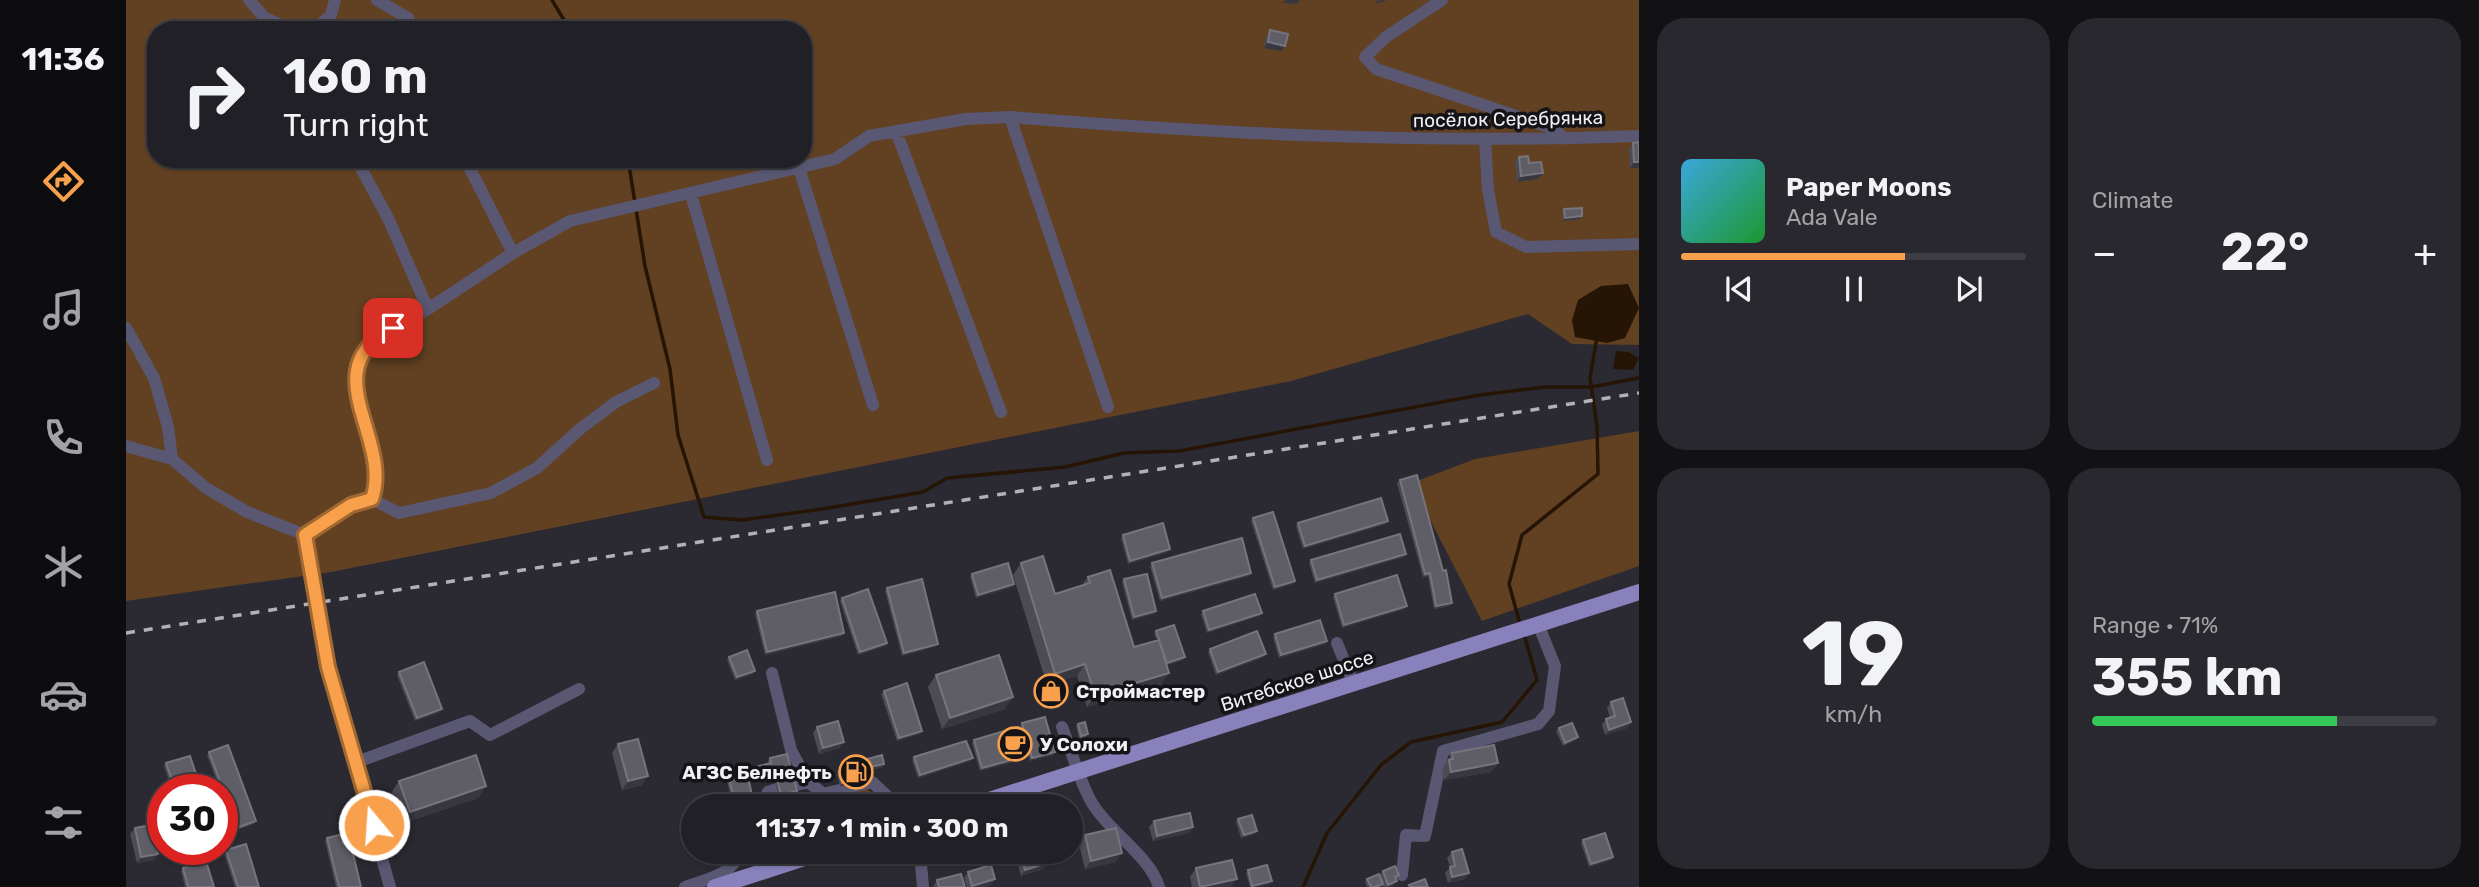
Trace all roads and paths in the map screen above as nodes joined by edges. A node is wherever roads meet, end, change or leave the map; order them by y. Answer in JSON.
{"nodes":[{"id":1,"x":249,"y":0,"type":"edge"},
{"id":2,"x":335,"y":0,"type":"edge"},
{"id":3,"x":377,"y":0,"type":"edge"},
{"id":4,"x":1442,"y":0,"type":"edge"},
{"id":5,"x":272,"y":21,"type":"edge"},
{"id":6,"x":324,"y":21,"type":"edge"},
{"id":7,"x":410,"y":21,"type":"edge"},
{"id":8,"x":1010,"y":117,"type":"junction"},
{"id":9,"x":896,"y":131,"type":"junction"},
{"id":10,"x":1639,"y":136,"type":"edge"},
{"id":11,"x":1564,"y":139,"type":"junction"},
{"id":12,"x":1485,"y":140,"type":"junction"},
{"id":13,"x":812,"y":165,"type":"edge"},
{"id":14,"x":361,"y":168,"type":"edge"},
{"id":15,"x":470,"y":168,"type":"edge"},
{"id":16,"x":799,"y":168,"type":"joint"},
{"id":17,"x":691,"y":194,"type":"junction"},
{"id":18,"x":1639,"y":244,"type":"edge"},
{"id":19,"x":513,"y":253,"type":"junction"},
{"id":20,"x":428,"y":309,"type":"junction"},
{"id":21,"x":126,"y":328,"type":"edge"},
{"id":22,"x":654,"y":383,"type":"dead end"},
{"id":23,"x":873,"y":405,"type":"dead end"},
{"id":24,"x":1108,"y":407,"type":"dead end"},
{"id":25,"x":1001,"y":412,"type":"dead end"},
{"id":26,"x":126,"y":446,"type":"edge"},
{"id":27,"x":172,"y":459,"type":"junction"},
{"id":28,"x":767,"y":460,"type":"dead end"},
{"id":29,"x":372,"y":499,"type":"junction"},
{"id":30,"x":305,"y":535,"type":"junction"},
{"id":31,"x":1639,"y":592,"type":"edge"},
{"id":32,"x":1538,"y":624,"type":"junction"},
{"id":33,"x":1337,"y":643,"type":"dead end"},
{"id":34,"x":772,"y":673,"type":"dead end"},
{"id":35,"x":1354,"y":685,"type":"junction"},
{"id":36,"x":579,"y":689,"type":"dead end"},
{"id":37,"x":1062,"y":727,"type":"dead end"},
{"id":38,"x":354,"y":763,"type":"junction"},
{"id":39,"x":1080,"y":771,"type":"junction"},
{"id":40,"x":808,"y":782,"type":"junction"},
{"id":41,"x":793,"y":786,"type":"edge"},
{"id":42,"x":777,"y":789,"type":"edge"},
{"id":43,"x":767,"y":794,"type":"edge"},
{"id":44,"x":823,"y":794,"type":"joint"},
{"id":45,"x":885,"y":794,"type":"edge"},
{"id":46,"x":1006,"y":794,"type":"edge"},
{"id":47,"x":733,"y":864,"type":"edge"},
{"id":48,"x":786,"y":864,"type":"edge"},
{"id":49,"x":921,"y":864,"type":"edge"},
{"id":50,"x":1402,"y":875,"type":"edge"},
{"id":51,"x":390,"y":887,"type":"edge"},
{"id":52,"x":685,"y":887,"type":"edge"},
{"id":53,"x":715,"y":887,"type":"edge"},
{"id":54,"x":923,"y":887,"type":"edge"},
{"id":55,"x":1158,"y":887,"type":"edge"}],
"edges":[{"from":1,"to":5,"type":"street"},
{"from":2,"to":6,"type":"street"},
{"from":3,"to":7,"type":"street"},
{"from":4,"to":11,"type":"street"},
{"from":8,"to":9,"type":"street","name":"посёлок Серебрянка"},
{"from":8,"to":12,"type":"street","name":"посёлок Серебрянка"},
{"from":8,"to":24,"type":"street"},
{"from":9,"to":13,"type":"street","name":"посёлок Серебрянка"},
{"from":9,"to":25,"type":"street"},
{"from":10,"to":11,"type":"street","name":"посёлок Серебрянка"},
{"from":11,"to":12,"type":"street","name":"посёлок Серебрянка"},
{"from":12,"to":18,"type":"street"},
{"from":14,"to":20,"type":"street"},
{"from":15,"to":19,"type":"street"},
{"from":16,"to":17,"type":"street","name":"посёлок Серебрянка"},
{"from":16,"to":23,"type":"street"},
{"from":17,"to":19,"type":"street","name":"посёлок Серебрянка"},
{"from":17,"to":28,"type":"street"},
{"from":19,"to":20,"type":"street","name":"посёлок Серебрянка"},
{"from":20,"to":29,"type":"street","name":"посёлок Серебрянка"},
{"from":21,"to":27,"type":"street"},
{"from":22,"to":29,"type":"street"},
{"from":26,"to":27,"type":"street"},
{"from":27,"to":30,"type":"street"},
{"from":29,"to":30,"type":"street"},
{"from":30,"to":38,"type":"street"},
{"from":31,"to":32,"type":"main road","name":"Витебское шоссе"},
{"from":32,"to":35,"type":"main road","name":"Витебское шоссе"},
{"from":32,"to":50,"type":"street"},
{"from":33,"to":35,"type":"street"},
{"from":34,"to":40,"type":"street"},
{"from":35,"to":39,"type":"main road","name":"Витебское шоссе"},
{"from":36,"to":38,"type":"street"},
{"from":37,"to":39,"type":"street"},
{"from":38,"to":51,"type":"street"},
{"from":39,"to":46,"type":"main road","name":"Витебское шоссе"},
{"from":39,"to":55,"type":"street"},
{"from":40,"to":41,"type":"street"},
{"from":40,"to":44,"type":"street"},
{"from":42,"to":43,"type":"street"},
{"from":44,"to":45,"type":"street"},
{"from":47,"to":52,"type":"street"},
{"from":48,"to":53,"type":"main road"},
{"from":49,"to":54,"type":"street"}]}
